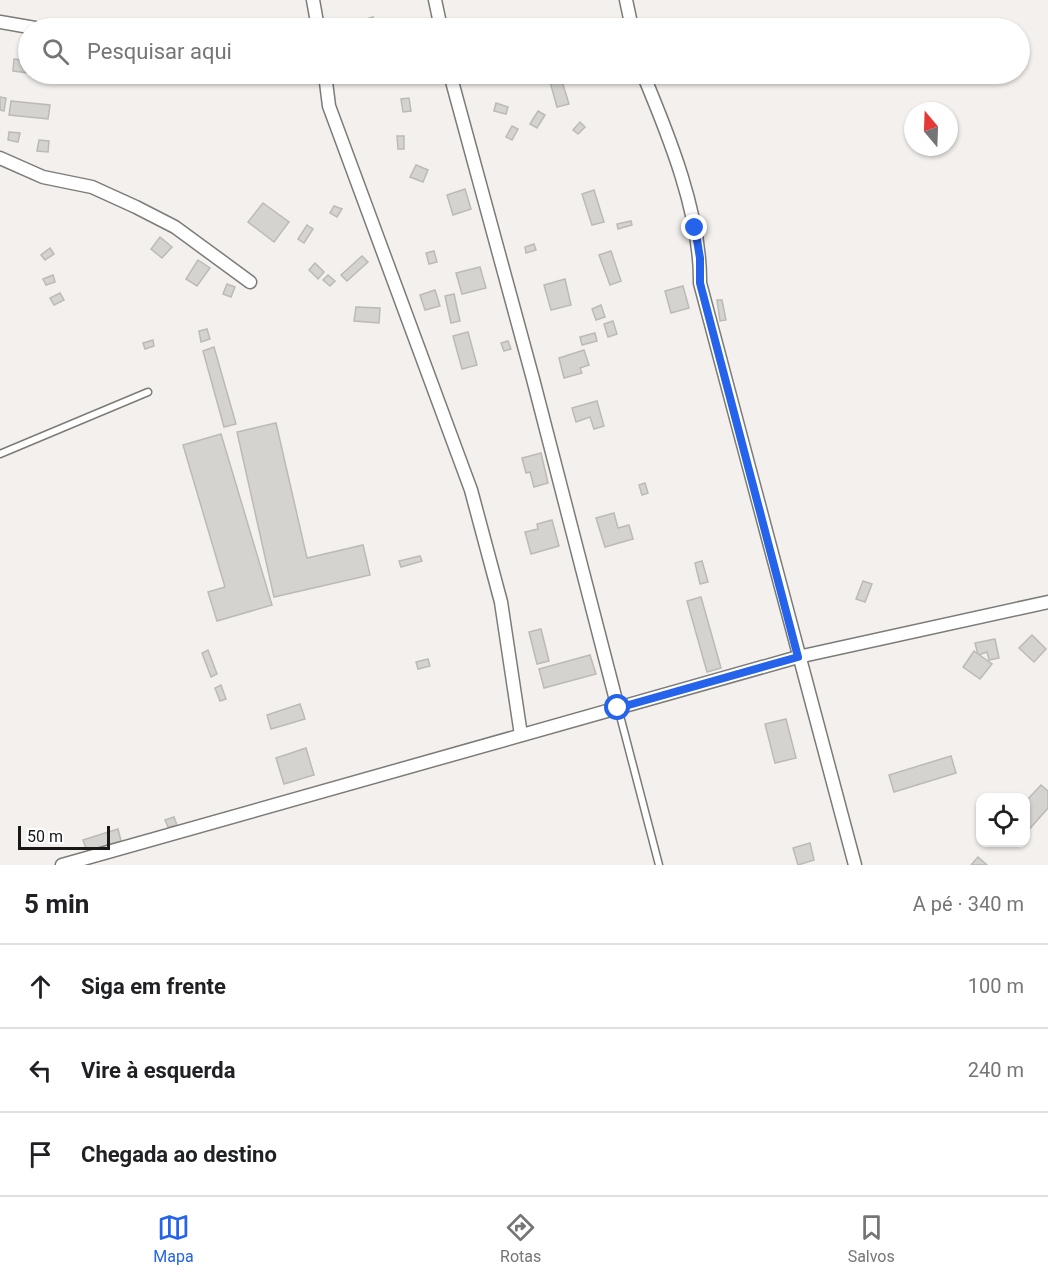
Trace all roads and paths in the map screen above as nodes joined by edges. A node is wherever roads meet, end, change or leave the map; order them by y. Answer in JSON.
{"nodes":[{"id":1,"x":313,"y":0,"type":"edge"},
{"id":2,"x":435,"y":0,"type":"edge"},
{"id":3,"x":626,"y":0,"type":"edge"},
{"id":4,"x":316,"y":18,"type":"edge"},
{"id":5,"x":439,"y":18,"type":"edge"},
{"id":6,"x":630,"y":18,"type":"edge"},
{"id":7,"x":0,"y":22,"type":"edge"},
{"id":8,"x":18,"y":25,"type":"edge"},
{"id":9,"x":326,"y":84,"type":"edge"},
{"id":10,"x":453,"y":84,"type":"edge"},
{"id":11,"x":647,"y":84,"type":"edge"},
{"id":12,"x":0,"y":158,"type":"edge"},
{"id":13,"x":250,"y":282,"type":"dead end"},
{"id":14,"x":148,"y":392,"type":"dead end"},
{"id":15,"x":0,"y":454,"type":"edge"},
{"id":16,"x":1048,"y":602,"type":"edge"},
{"id":17,"x":798,"y":657,"type":"junction"},
{"id":18,"x":618,"y":708,"type":"junction"},
{"id":19,"x":521,"y":735,"type":"junction"},
{"id":20,"x":62,"y":865,"type":"edge"},
{"id":21,"x":659,"y":865,"type":"edge"},
{"id":22,"x":855,"y":865,"type":"edge"}],
"edges":[{"from":1,"to":4,"type":"street"},
{"from":2,"to":5,"type":"street"},
{"from":3,"to":6,"type":"street"},
{"from":7,"to":8,"type":"street"},
{"from":9,"to":19,"type":"street"},
{"from":10,"to":18,"type":"street"},
{"from":11,"to":17,"type":"street"},
{"from":12,"to":13,"type":"street"},
{"from":14,"to":15,"type":"lane"},
{"from":16,"to":17,"type":"street"},
{"from":17,"to":18,"type":"street"},
{"from":17,"to":22,"type":"street"},
{"from":18,"to":19,"type":"street"},
{"from":18,"to":21,"type":"lane"},
{"from":19,"to":20,"type":"street"}]}
